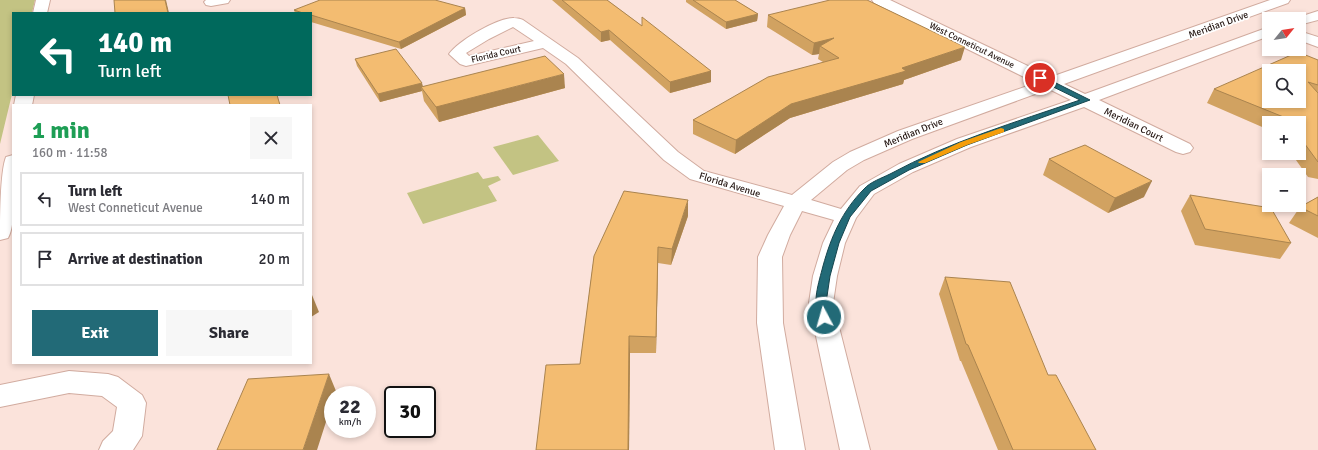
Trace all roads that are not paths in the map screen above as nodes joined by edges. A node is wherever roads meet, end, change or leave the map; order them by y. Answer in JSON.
{"nodes":[{"id":1,"x":43,"y":0,"type":"edge"},
{"id":2,"x":879,"y":0,"type":"edge"},
{"id":3,"x":1283,"y":0,"type":"edge"},
{"id":4,"x":40,"y":12,"type":"edge"},
{"id":5,"x":1242,"y":15,"type":"junction"},
{"id":6,"x":1318,"y":15,"type":"edge"},
{"id":7,"x":1306,"y":19,"type":"edge"},
{"id":8,"x":1262,"y":22,"type":"edge"},
{"id":9,"x":1262,"y":34,"type":"edge"},
{"id":10,"x":1306,"y":38,"type":"edge"},
{"id":11,"x":1318,"y":42,"type":"edge"},
{"id":12,"x":546,"y":43,"type":"junction"},
{"id":13,"x":1051,"y":83,"type":"junction"},
{"id":14,"x":597,"y":85,"type":"joint"},
{"id":15,"x":1086,"y":100,"type":"junction"},
{"id":16,"x":1182,"y":148,"type":"dead end"},
{"id":17,"x":12,"y":171,"type":"edge"},
{"id":18,"x":796,"y":203,"type":"junction"},
{"id":19,"x":846,"y":217,"type":"junction"},
{"id":20,"x":0,"y":233,"type":"edge"},
{"id":21,"x":0,"y":396,"type":"edge"},
{"id":22,"x":114,"y":450,"type":"edge"},
{"id":23,"x":790,"y":450,"type":"edge"},
{"id":24,"x":855,"y":450,"type":"edge"}],
"edges":[{"from":1,"to":4,"type":"street"},
{"from":2,"to":13,"type":"street","name":"West Conneticut Avenue"},
{"from":3,"to":5,"type":"street","name":"Meridian Drive"},
{"from":5,"to":8,"type":"street"},
{"from":5,"to":13,"type":"street","name":"Meridian Drive"},
{"from":6,"to":7,"type":"street"},
{"from":9,"to":15,"type":"street"},
{"from":10,"to":11,"type":"street"},
{"from":12,"to":12,"type":"street","name":"Florida Court"},
{"from":12,"to":14,"type":"street","name":"Florida Court"},
{"from":13,"to":15,"type":"street","name":"West Conneticut Avenue"},
{"from":13,"to":18,"type":"street","name":"Meridian Drive"},
{"from":14,"to":18,"type":"street","name":"Florida Avenue"},
{"from":15,"to":16,"type":"street","name":"Meridian Court"},
{"from":15,"to":19,"type":"street"},
{"from":17,"to":20,"type":"street"},
{"from":18,"to":19,"type":"street","name":"Florida Avenue"},
{"from":18,"to":23,"type":"street","name":"Meridian Drive"},
{"from":19,"to":24,"type":"street"},
{"from":21,"to":22,"type":"street"}]}
